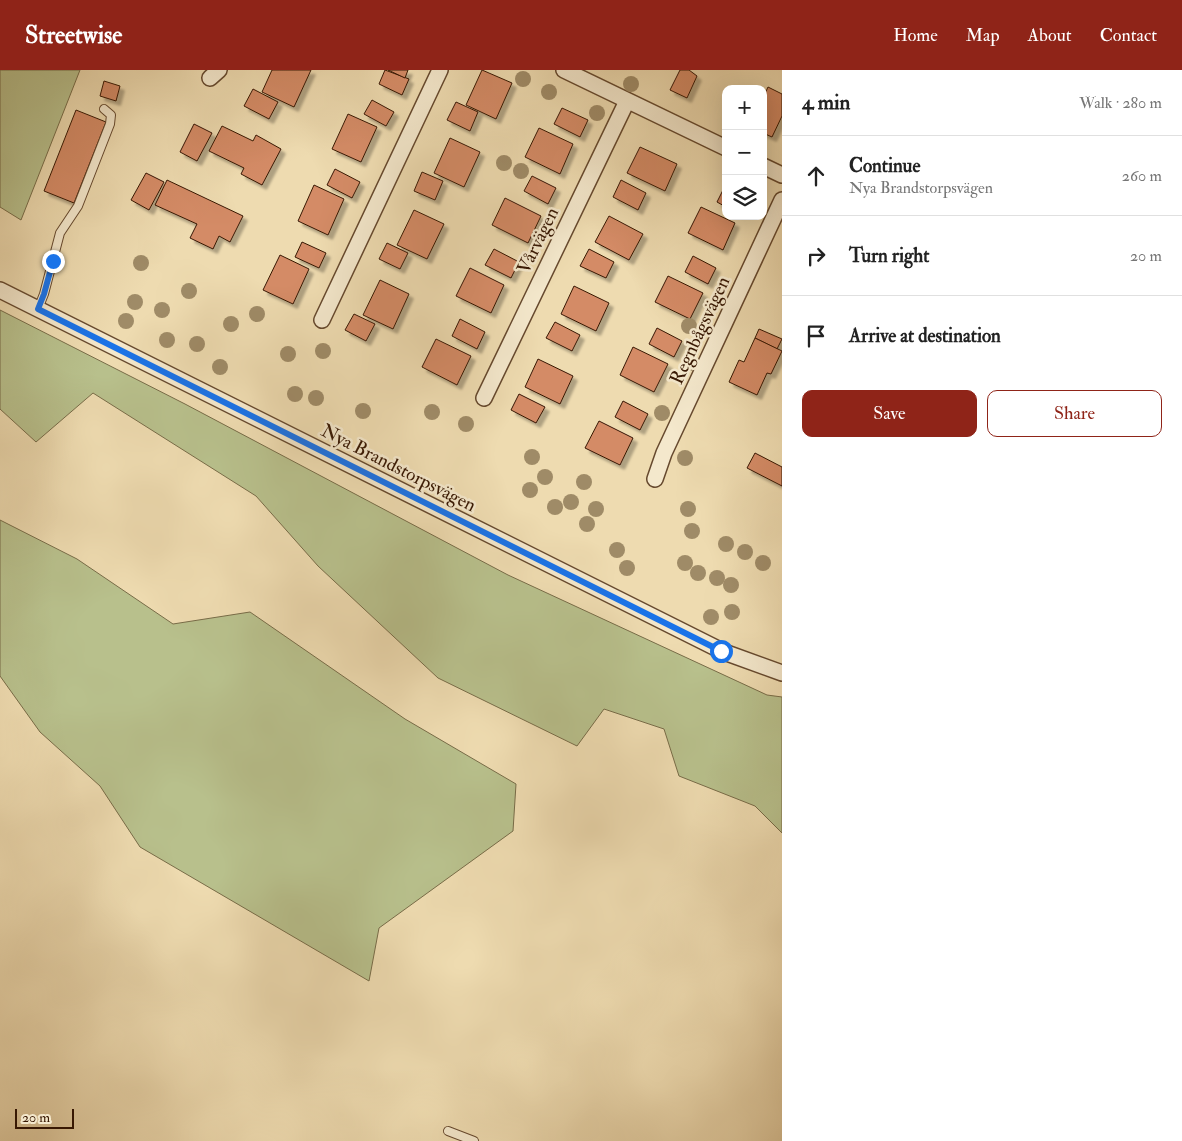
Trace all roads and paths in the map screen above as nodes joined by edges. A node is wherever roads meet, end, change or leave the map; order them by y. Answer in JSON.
{"nodes":[{"id":1,"x":440,"y":70,"type":"edge"},
{"id":2,"x":564,"y":70,"type":"edge"},
{"id":3,"x":627,"y":101,"type":"junction"},
{"id":4,"x":104,"y":110,"type":"dead end"},
{"id":5,"x":722,"y":146,"type":"edge"},
{"id":6,"x":767,"y":168,"type":"edge"},
{"id":7,"x":782,"y":175,"type":"edge"},
{"id":8,"x":782,"y":200,"type":"edge"},
{"id":9,"x":0,"y":290,"type":"edge"},
{"id":10,"x":38,"y":309,"type":"junction"},
{"id":11,"x":322,"y":320,"type":"dead end"},
{"id":12,"x":484,"y":398,"type":"dead end"},
{"id":13,"x":655,"y":479,"type":"dead end"},
{"id":14,"x":782,"y":673,"type":"edge"},
{"id":15,"x":448,"y":1131,"type":"dead end"},
{"id":16,"x":474,"y":1141,"type":"edge"}],
"edges":[{"from":1,"to":11,"type":"street"},
{"from":2,"to":3,"type":"street"},
{"from":3,"to":5,"type":"street"},
{"from":3,"to":12,"type":"street","name":"Vårvägen"},
{"from":4,"to":10,"type":"lane"},
{"from":6,"to":7,"type":"street"},
{"from":8,"to":13,"type":"street","name":"Regnbågsvägen"},
{"from":9,"to":10,"type":"street","name":"Nya Brandstorpsvägen"},
{"from":10,"to":14,"type":"street","name":"Nya Brandstorpsvägen"},
{"from":15,"to":16,"type":"lane"}]}
